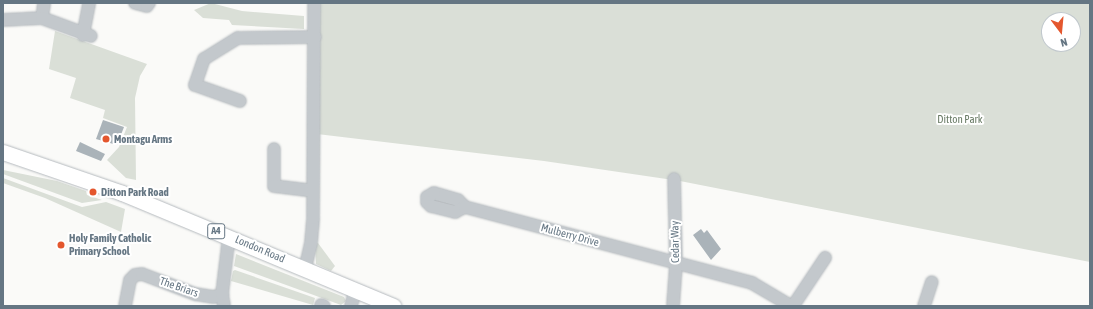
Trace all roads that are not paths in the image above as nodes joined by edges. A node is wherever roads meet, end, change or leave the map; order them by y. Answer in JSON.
{"nodes":[{"id":1,"x":44,"y":3,"type":"edge"},
{"id":2,"x":90,"y":3,"type":"edge"},
{"id":3,"x":135,"y":3,"type":"edge"},
{"id":4,"x":149,"y":3,"type":"edge"},
{"id":5,"x":314,"y":3,"type":"edge"},
{"id":6,"x":42,"y":18,"type":"junction"},
{"id":7,"x":3,"y":20,"type":"edge"},
{"id":8,"x":315,"y":37,"type":"junction"},
{"id":9,"x":240,"y":101,"type":"dead end"},
{"id":10,"x":274,"y":149,"type":"dead end"},
{"id":11,"x":3,"y":152,"type":"edge"},
{"id":12,"x":3,"y":160,"type":"edge"},
{"id":13,"x":36,"y":162,"type":"junction"},
{"id":14,"x":674,"y":179,"type":"dead end"},
{"id":15,"x":313,"y":191,"type":"junction"},
{"id":16,"x":465,"y":207,"type":"dead end"},
{"id":17,"x":229,"y":236,"type":"junction"},
{"id":18,"x":825,"y":258,"type":"dead end"},
{"id":19,"x":676,"y":264,"type":"junction"},
{"id":20,"x":305,"y":269,"type":"junction"},
{"id":21,"x":932,"y":282,"type":"dead end"},
{"id":22,"x":355,"y":291,"type":"junction"},
{"id":23,"x":222,"y":294,"type":"junction"},
{"id":24,"x":125,"y":306,"type":"edge"},
{"id":25,"x":224,"y":306,"type":"edge"},
{"id":26,"x":350,"y":306,"type":"edge"},
{"id":27,"x":393,"y":306,"type":"edge"},
{"id":28,"x":673,"y":306,"type":"edge"},
{"id":29,"x":792,"y":306,"type":"edge"},
{"id":30,"x":924,"y":306,"type":"edge"}],
"edges":[{"from":1,"to":6,"type":"street"},
{"from":2,"to":6,"type":"street"},
{"from":3,"to":4,"type":"street"},
{"from":5,"to":8,"type":"street"},
{"from":6,"to":7,"type":"street"},
{"from":8,"to":9,"type":"street"},
{"from":8,"to":15,"type":"street"},
{"from":10,"to":15,"type":"street"},
{"from":11,"to":13,"type":"main road","name":"London Road","number":"A4"},
{"from":12,"to":13,"type":"main road","name":"London Road","number":"A4"},
{"from":13,"to":17,"type":"main road","name":"London Road","number":"A4"},
{"from":14,"to":19,"type":"street","name":"Cedar Way"},
{"from":15,"to":20,"type":"street"},
{"from":16,"to":19,"type":"street","name":"Mulberry Drive"},
{"from":17,"to":20,"type":"main road","name":"London Road","number":"A4"},
{"from":17,"to":23,"type":"street"},
{"from":18,"to":29,"type":"street"},
{"from":19,"to":28,"type":"street","name":"Cedar Way"},
{"from":19,"to":29,"type":"street","name":"Mulberry Drive"},
{"from":20,"to":22,"type":"main road","name":"London Road","number":"A4"},
{"from":21,"to":30,"type":"street"},
{"from":22,"to":26,"type":"street"},
{"from":22,"to":27,"type":"main road","name":"London Road","number":"A4"},
{"from":23,"to":24,"type":"street","name":"The Briars"},
{"from":23,"to":25,"type":"street"}]}
